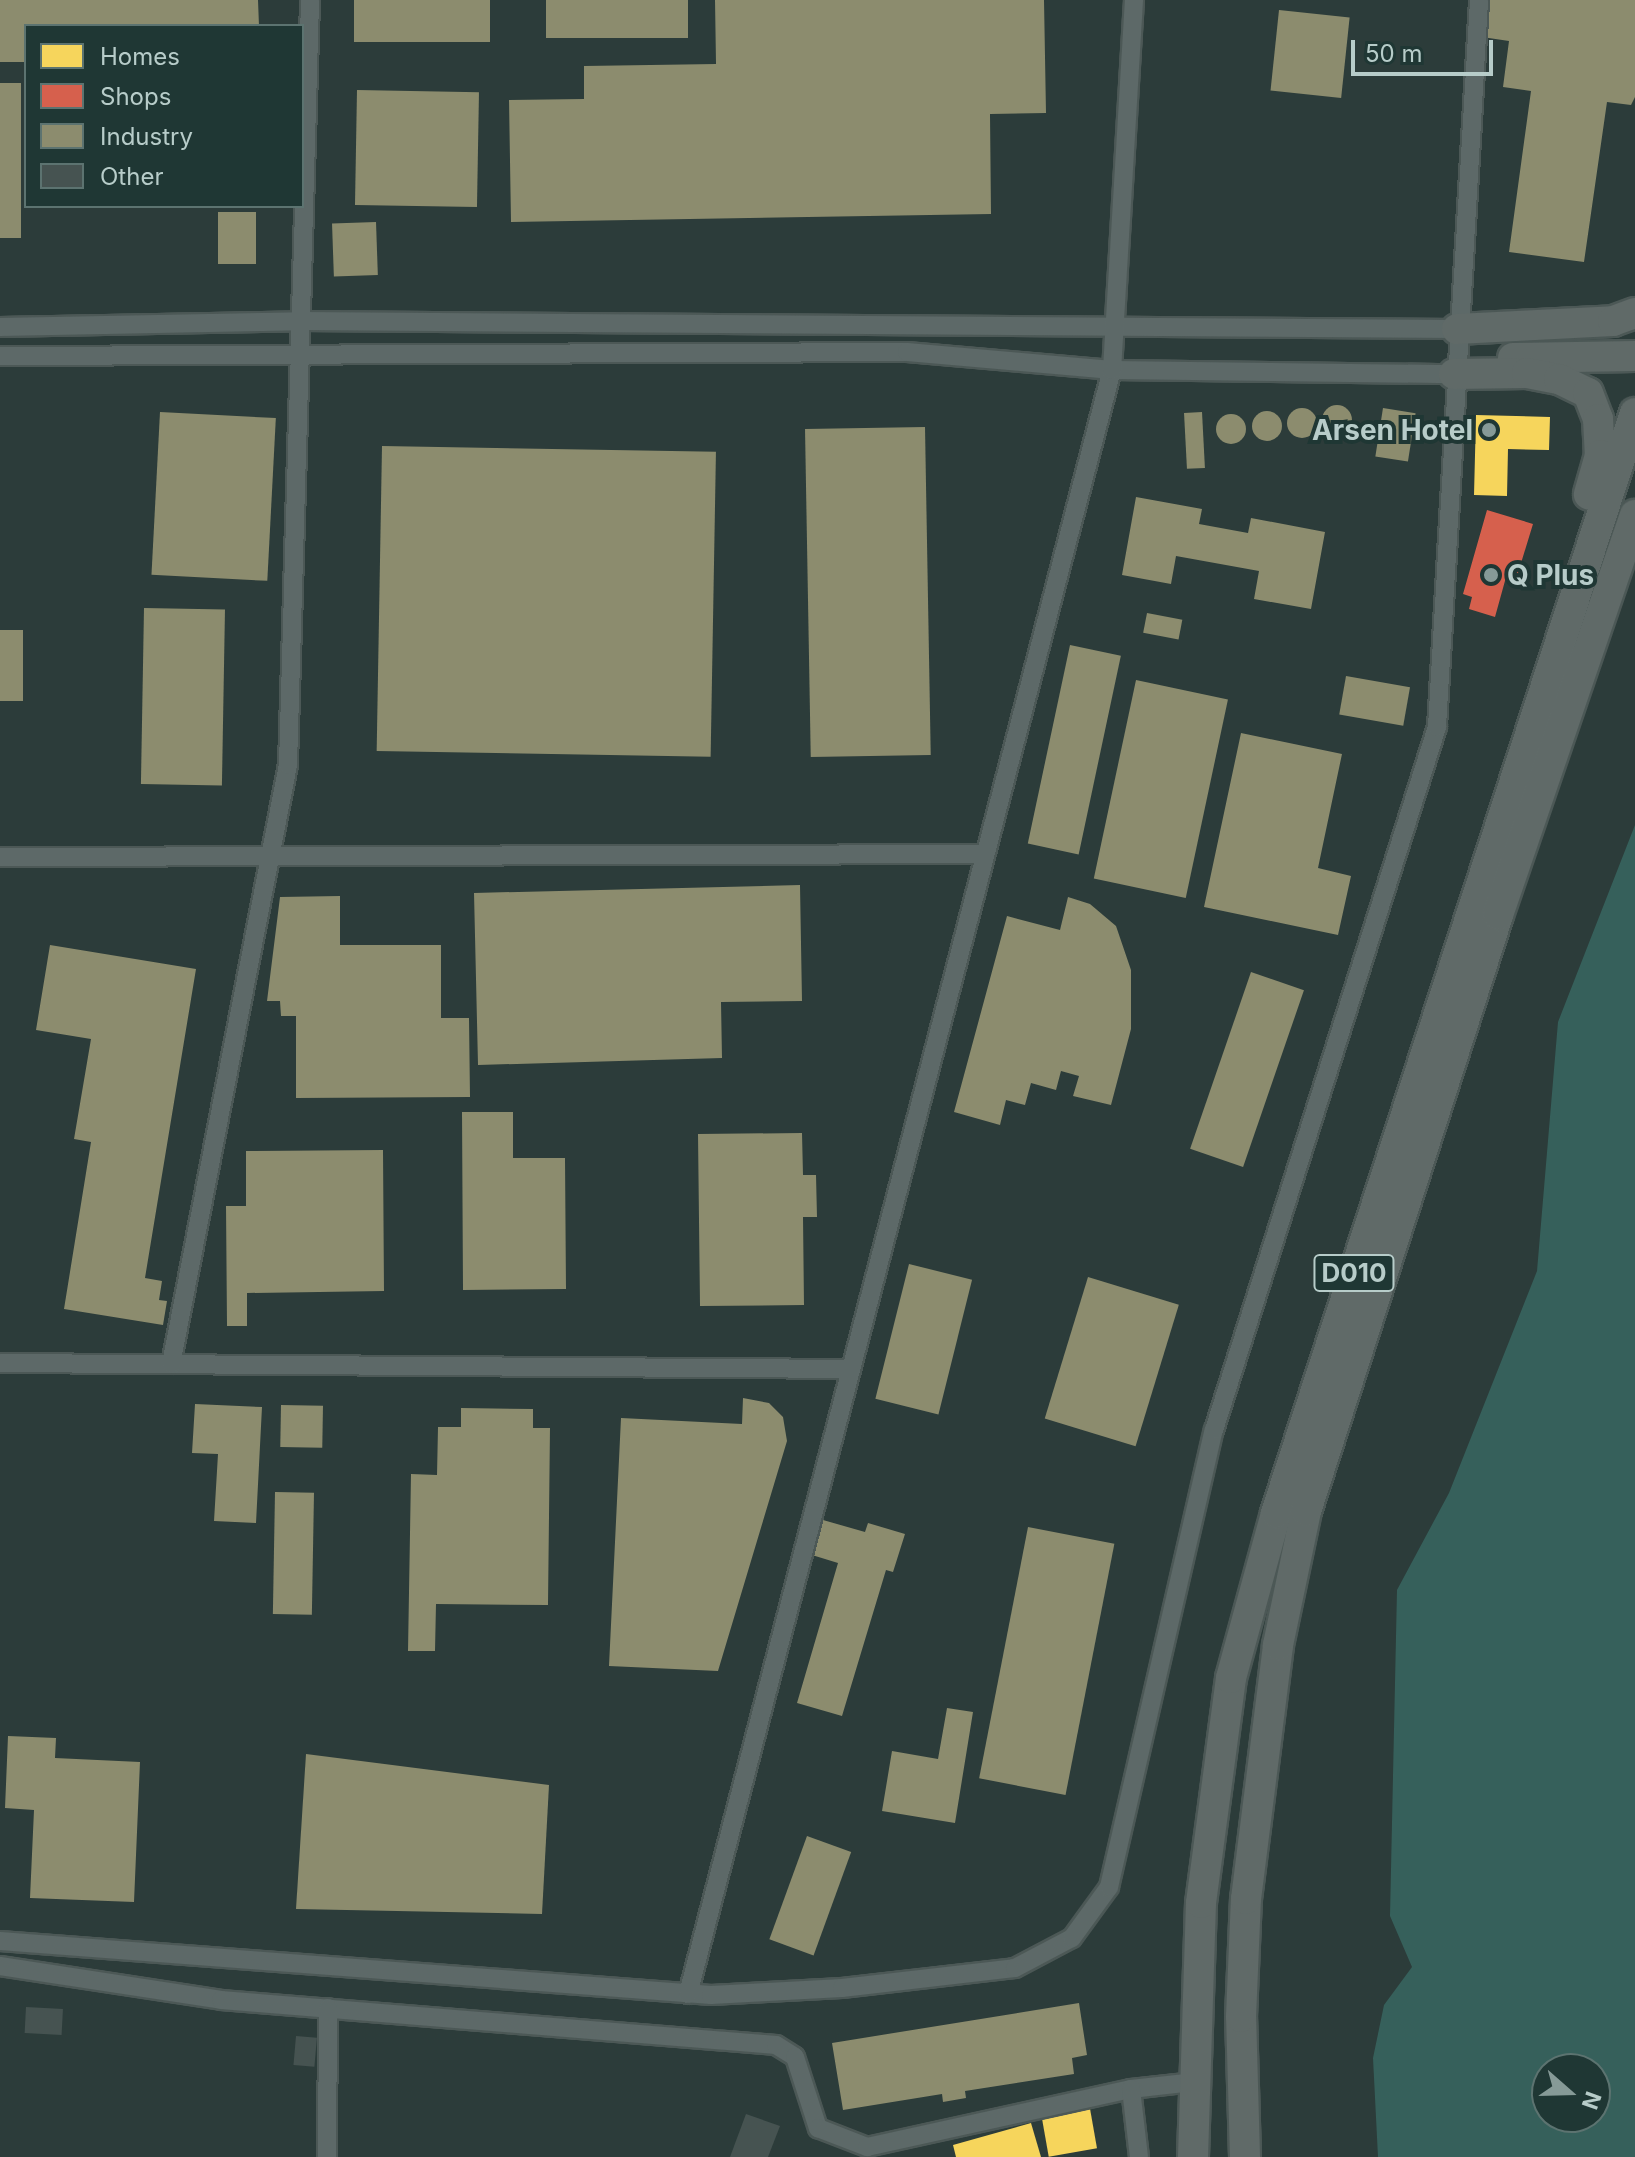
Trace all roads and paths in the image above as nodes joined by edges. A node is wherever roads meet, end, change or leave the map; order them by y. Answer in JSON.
{"nodes":[{"id":1,"x":310,"y":0,"type":"edge"},
{"id":2,"x":1134,"y":0,"type":"edge"},
{"id":3,"x":1479,"y":0,"type":"edge"},
{"id":4,"x":1635,"y":313,"type":"edge"},
{"id":5,"x":301,"y":321,"type":"junction"},
{"id":6,"x":0,"y":327,"type":"edge"},
{"id":7,"x":1116,"y":330,"type":"junction"},
{"id":8,"x":1622,"y":350,"type":"edge"},
{"id":9,"x":1455,"y":353,"type":"junction"},
{"id":10,"x":303,"y":355,"type":"junction"},
{"id":11,"x":0,"y":356,"type":"edge"},
{"id":12,"x":1112,"y":370,"type":"junction"},
{"id":13,"x":1635,"y":413,"type":"edge"},
{"id":14,"x":1635,"y":515,"type":"edge"},
{"id":15,"x":1519,"y":766,"type":"junction"},
{"id":16,"x":269,"y":854,"type":"junction"},
{"id":17,"x":983,"y":854,"type":"junction"},
{"id":18,"x":0,"y":857,"type":"edge"},
{"id":19,"x":0,"y":1363,"type":"edge"},
{"id":20,"x":171,"y":1364,"type":"junction"},
{"id":21,"x":849,"y":1369,"type":"junction"},
{"id":22,"x":0,"y":1941,"type":"edge"},
{"id":23,"x":0,"y":1966,"type":"edge"},
{"id":24,"x":688,"y":1994,"type":"junction"},
{"id":25,"x":328,"y":2008,"type":"junction"},
{"id":26,"x":1193,"y":2082,"type":"junction"},
{"id":27,"x":1131,"y":2089,"type":"junction"},
{"id":28,"x":327,"y":2157,"type":"edge"},
{"id":29,"x":1139,"y":2157,"type":"edge"},
{"id":30,"x":1193,"y":2157,"type":"edge"},
{"id":31,"x":1245,"y":2157,"type":"edge"}],
"edges":[{"from":1,"to":5,"type":"street"},
{"from":2,"to":7,"type":"street"},
{"from":3,"to":9,"type":"street"},
{"from":4,"to":9,"type":"highway"},
{"from":5,"to":6,"type":"street"},
{"from":5,"to":7,"type":"street"},
{"from":5,"to":10,"type":"street"},
{"from":7,"to":9,"type":"street"},
{"from":7,"to":12,"type":"street"},
{"from":8,"to":9,"type":"highway"},
{"from":9,"to":12,"type":"street"},
{"from":9,"to":15,"type":"highway"},
{"from":9,"to":24,"type":"street"},
{"from":10,"to":11,"type":"street"},
{"from":10,"to":12,"type":"street"},
{"from":10,"to":16,"type":"street"},
{"from":12,"to":17,"type":"street"},
{"from":13,"to":15,"type":"highway","number":"D010"},
{"from":14,"to":31,"type":"highway","number":"D010"},
{"from":15,"to":26,"type":"highway","number":"D010"},
{"from":16,"to":17,"type":"street"},
{"from":16,"to":18,"type":"street"},
{"from":16,"to":20,"type":"street"},
{"from":17,"to":21,"type":"street"},
{"from":19,"to":20,"type":"street"},
{"from":20,"to":21,"type":"street"},
{"from":21,"to":24,"type":"street"},
{"from":22,"to":24,"type":"street"},
{"from":23,"to":25,"type":"street"},
{"from":25,"to":27,"type":"street"},
{"from":25,"to":28,"type":"street"},
{"from":26,"to":27,"type":"street"},
{"from":26,"to":30,"type":"highway","number":"D010"},
{"from":27,"to":29,"type":"street"}]}
